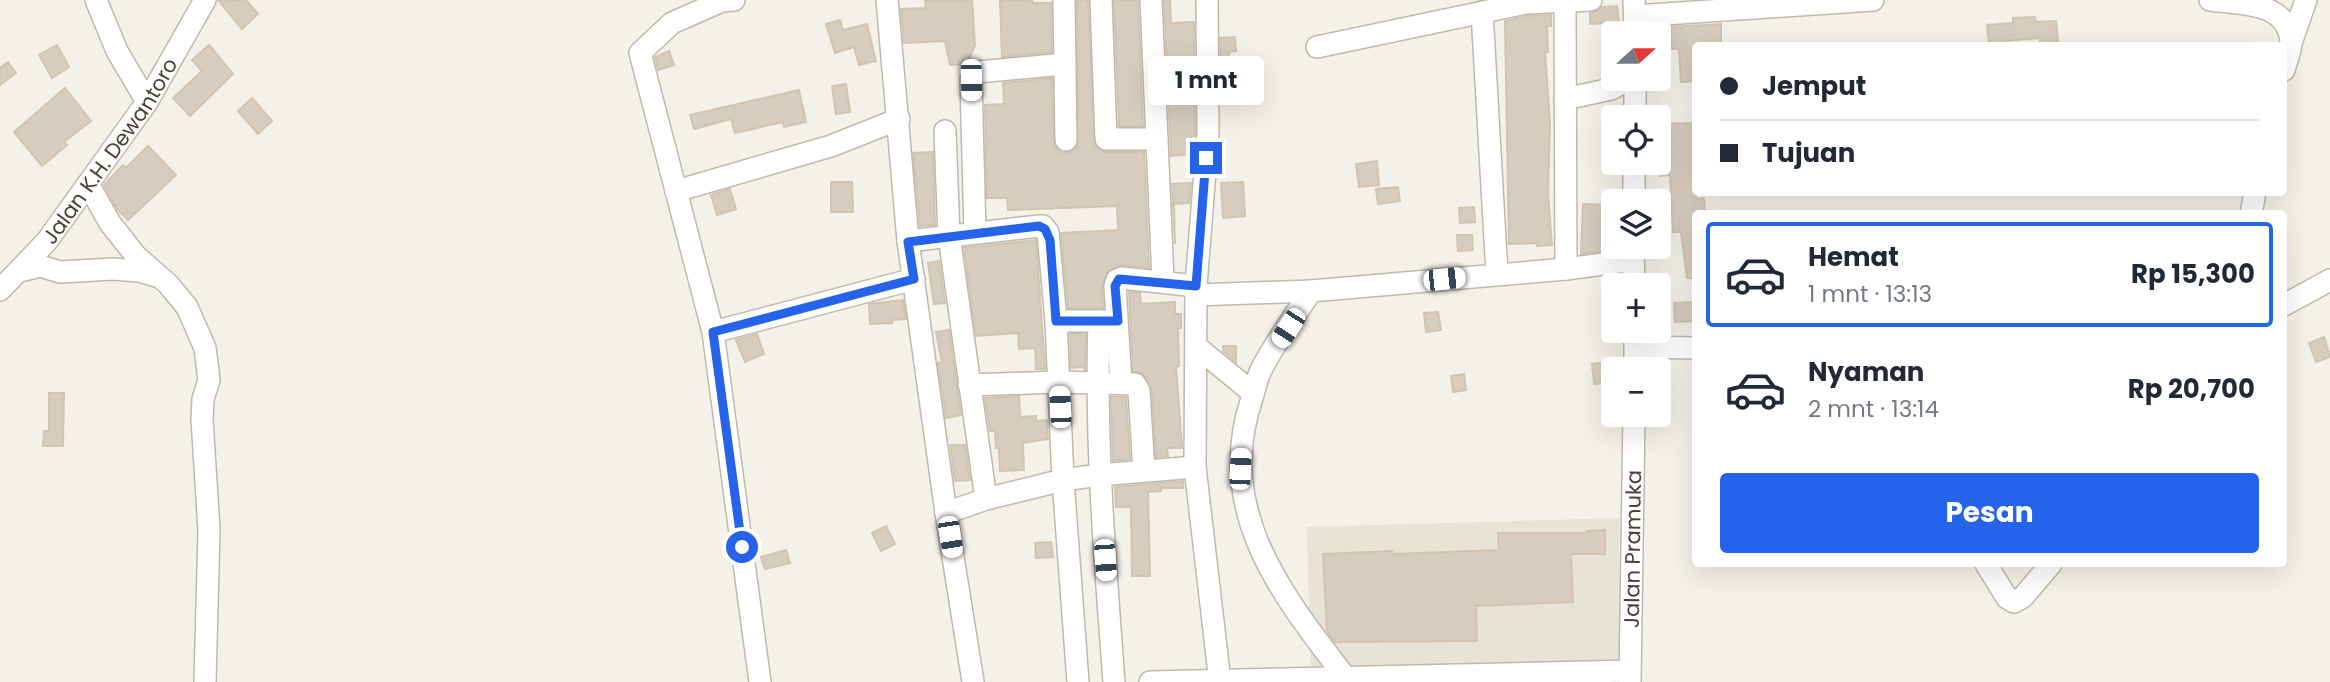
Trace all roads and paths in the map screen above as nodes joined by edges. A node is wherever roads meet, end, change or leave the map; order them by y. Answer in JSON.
{"nodes":[{"id":1,"x":96,"y":0,"type":"edge"},
{"id":2,"x":205,"y":0,"type":"edge"},
{"id":3,"x":734,"y":0,"type":"edge"},
{"id":4,"x":887,"y":0,"type":"edge"},
{"id":5,"x":1064,"y":0,"type":"edge"},
{"id":6,"x":1101,"y":0,"type":"edge"},
{"id":7,"x":1151,"y":0,"type":"edge"},
{"id":8,"x":1207,"y":0,"type":"edge"},
{"id":9,"x":1591,"y":0,"type":"edge"},
{"id":10,"x":1873,"y":0,"type":"edge"},
{"id":11,"x":2210,"y":0,"type":"edge"},
{"id":12,"x":2306,"y":0,"type":"edge"},
{"id":13,"x":1565,"y":2,"type":"junction"},
{"id":14,"x":1482,"y":12,"type":"junction"},
{"id":15,"x":1635,"y":17,"type":"edge"},
{"id":16,"x":2291,"y":43,"type":"junction"},
{"id":17,"x":1317,"y":47,"type":"dead end"},
{"id":18,"x":2287,"y":58,"type":"edge"},
{"id":19,"x":1065,"y":64,"type":"junction"},
{"id":20,"x":1602,"y":91,"type":"edge"},
{"id":21,"x":1565,"y":99,"type":"junction"},
{"id":22,"x":147,"y":102,"type":"junction"},
{"id":23,"x":899,"y":119,"type":"junction"},
{"id":24,"x":945,"y":131,"type":"dead end"},
{"id":25,"x":1157,"y":139,"type":"junction"},
{"id":26,"x":1066,"y":140,"type":"dead end"},
{"id":27,"x":88,"y":184,"type":"junction"},
{"id":28,"x":676,"y":191,"type":"junction"},
{"id":29,"x":975,"y":233,"type":"junction"},
{"id":30,"x":949,"y":236,"type":"junction"},
{"id":31,"x":908,"y":242,"type":"junction"},
{"id":32,"x":1608,"y":259,"type":"edge"},
{"id":33,"x":1566,"y":269,"type":"junction"},
{"id":34,"x":20,"y":271,"type":"junction"},
{"id":35,"x":1497,"y":274,"type":"junction"},
{"id":36,"x":159,"y":277,"type":"junction"},
{"id":37,"x":914,"y":279,"type":"junction"},
{"id":38,"x":2330,"y":280,"type":"edge"},
{"id":39,"x":1163,"y":281,"type":"junction"},
{"id":40,"x":0,"y":290,"type":"edge"},
{"id":41,"x":1196,"y":291,"type":"junction"},
{"id":42,"x":1311,"y":291,"type":"junction"},
{"id":43,"x":2287,"y":303,"type":"edge"},
{"id":44,"x":1056,"y":321,"type":"junction"},
{"id":45,"x":1109,"y":321,"type":"junction"},
{"id":46,"x":713,"y":332,"type":"junction"},
{"id":47,"x":1662,"y":343,"type":"edge"},
{"id":48,"x":1197,"y":347,"type":"junction"},
{"id":49,"x":1692,"y":347,"type":"edge"},
{"id":50,"x":1058,"y":382,"type":"junction"},
{"id":51,"x":1121,"y":383,"type":"junction"},
{"id":52,"x":1097,"y":384,"type":"junction"},
{"id":53,"x":969,"y":385,"type":"junction"},
{"id":54,"x":1253,"y":393,"type":"junction"},
{"id":55,"x":1634,"y":427,"type":"edge"},
{"id":56,"x":1195,"y":467,"type":"junction"},
{"id":57,"x":1144,"y":471,"type":"junction"},
{"id":58,"x":1099,"y":475,"type":"junction"},
{"id":59,"x":1063,"y":480,"type":"junction"},
{"id":60,"x":986,"y":499,"type":"junction"},
{"id":61,"x":946,"y":513,"type":"junction"},
{"id":62,"x":1105,"y":560,"type":"junction"},
{"id":63,"x":1069,"y":563,"type":"junction"},
{"id":64,"x":1988,"y":567,"type":"edge"},
{"id":65,"x":2048,"y":567,"type":"edge"},
{"id":66,"x":1630,"y":677,"type":"edge"},
{"id":67,"x":1346,"y":678,"type":"junction"},
{"id":68,"x":1220,"y":681,"type":"edge"},
{"id":69,"x":205,"y":682,"type":"edge"},
{"id":70,"x":760,"y":682,"type":"edge"},
{"id":71,"x":973,"y":682,"type":"edge"},
{"id":72,"x":1078,"y":682,"type":"edge"},
{"id":73,"x":1114,"y":682,"type":"edge"},
{"id":74,"x":1150,"y":682,"type":"edge"}],
"edges":[{"from":1,"to":22,"type":"street"},
{"from":2,"to":22,"type":"street","name":"Jalan K.H. Dewantoro"},
{"from":3,"to":28,"type":"street"},
{"from":4,"to":23,"type":"street"},
{"from":5,"to":19,"type":"street"},
{"from":6,"to":25,"type":"street"},
{"from":7,"to":25,"type":"street"},
{"from":8,"to":41,"type":"street"},
{"from":9,"to":13,"type":"street"},
{"from":10,"to":15,"type":"street"},
{"from":11,"to":16,"type":"street"},
{"from":12,"to":16,"type":"street"},
{"from":13,"to":14,"type":"street"},
{"from":13,"to":21,"type":"street"},
{"from":14,"to":17,"type":"street"},
{"from":14,"to":35,"type":"street"},
{"from":16,"to":18,"type":"street"},
{"from":19,"to":26,"type":"street"},
{"from":19,"to":29,"type":"street"},
{"from":20,"to":21,"type":"street"},
{"from":21,"to":33,"type":"street"},
{"from":22,"to":27,"type":"street","name":"Jalan K.H. Dewantoro"},
{"from":23,"to":28,"type":"street"},
{"from":23,"to":31,"type":"street"},
{"from":24,"to":30,"type":"street"},
{"from":25,"to":39,"type":"street"},
{"from":27,"to":34,"type":"street","name":"Jalan K.H. Dewantoro"},
{"from":27,"to":36,"type":"street"},
{"from":28,"to":46,"type":"street"},
{"from":29,"to":30,"type":"street"},
{"from":29,"to":44,"type":"street"},
{"from":30,"to":31,"type":"street"},
{"from":30,"to":53,"type":"street"},
{"from":31,"to":37,"type":"street"},
{"from":32,"to":33,"type":"street"},
{"from":33,"to":35,"type":"street"},
{"from":34,"to":36,"type":"street"},
{"from":34,"to":40,"type":"street","name":"Jalan K.H. Dewantoro"},
{"from":35,"to":42,"type":"street"},
{"from":36,"to":69,"type":"street"},
{"from":37,"to":46,"type":"street"},
{"from":37,"to":61,"type":"street"},
{"from":38,"to":43,"type":"street"},
{"from":39,"to":41,"type":"street"},
{"from":39,"to":45,"type":"street"},
{"from":41,"to":42,"type":"street"},
{"from":41,"to":48,"type":"street"},
{"from":42,"to":54,"type":"street"},
{"from":44,"to":45,"type":"street"},
{"from":44,"to":50,"type":"street"},
{"from":45,"to":51,"type":"street"},
{"from":45,"to":52,"type":"street"},
{"from":46,"to":70,"type":"street"},
{"from":47,"to":49,"type":"street"},
{"from":48,"to":54,"type":"street"},
{"from":48,"to":56,"type":"street"},
{"from":50,"to":52,"type":"street"},
{"from":50,"to":53,"type":"street"},
{"from":50,"to":59,"type":"street"},
{"from":51,"to":52,"type":"street"},
{"from":51,"to":57,"type":"street"},
{"from":52,"to":58,"type":"street"},
{"from":53,"to":60,"type":"street"},
{"from":54,"to":67,"type":"street"},
{"from":55,"to":66,"type":"street","name":"Jalan Pramuka"},
{"from":56,"to":57,"type":"street"},
{"from":56,"to":68,"type":"street"},
{"from":57,"to":58,"type":"street"},
{"from":58,"to":59,"type":"street"},
{"from":58,"to":62,"type":"street"},
{"from":59,"to":60,"type":"street"},
{"from":59,"to":63,"type":"street"},
{"from":60,"to":61,"type":"street"},
{"from":61,"to":71,"type":"street"},
{"from":62,"to":63,"type":"street"},
{"from":62,"to":73,"type":"street"},
{"from":63,"to":72,"type":"street"},
{"from":64,"to":65,"type":"street"},
{"from":66,"to":67,"type":"street"},
{"from":67,"to":68,"type":"street"},
{"from":68,"to":74,"type":"street"}]}
